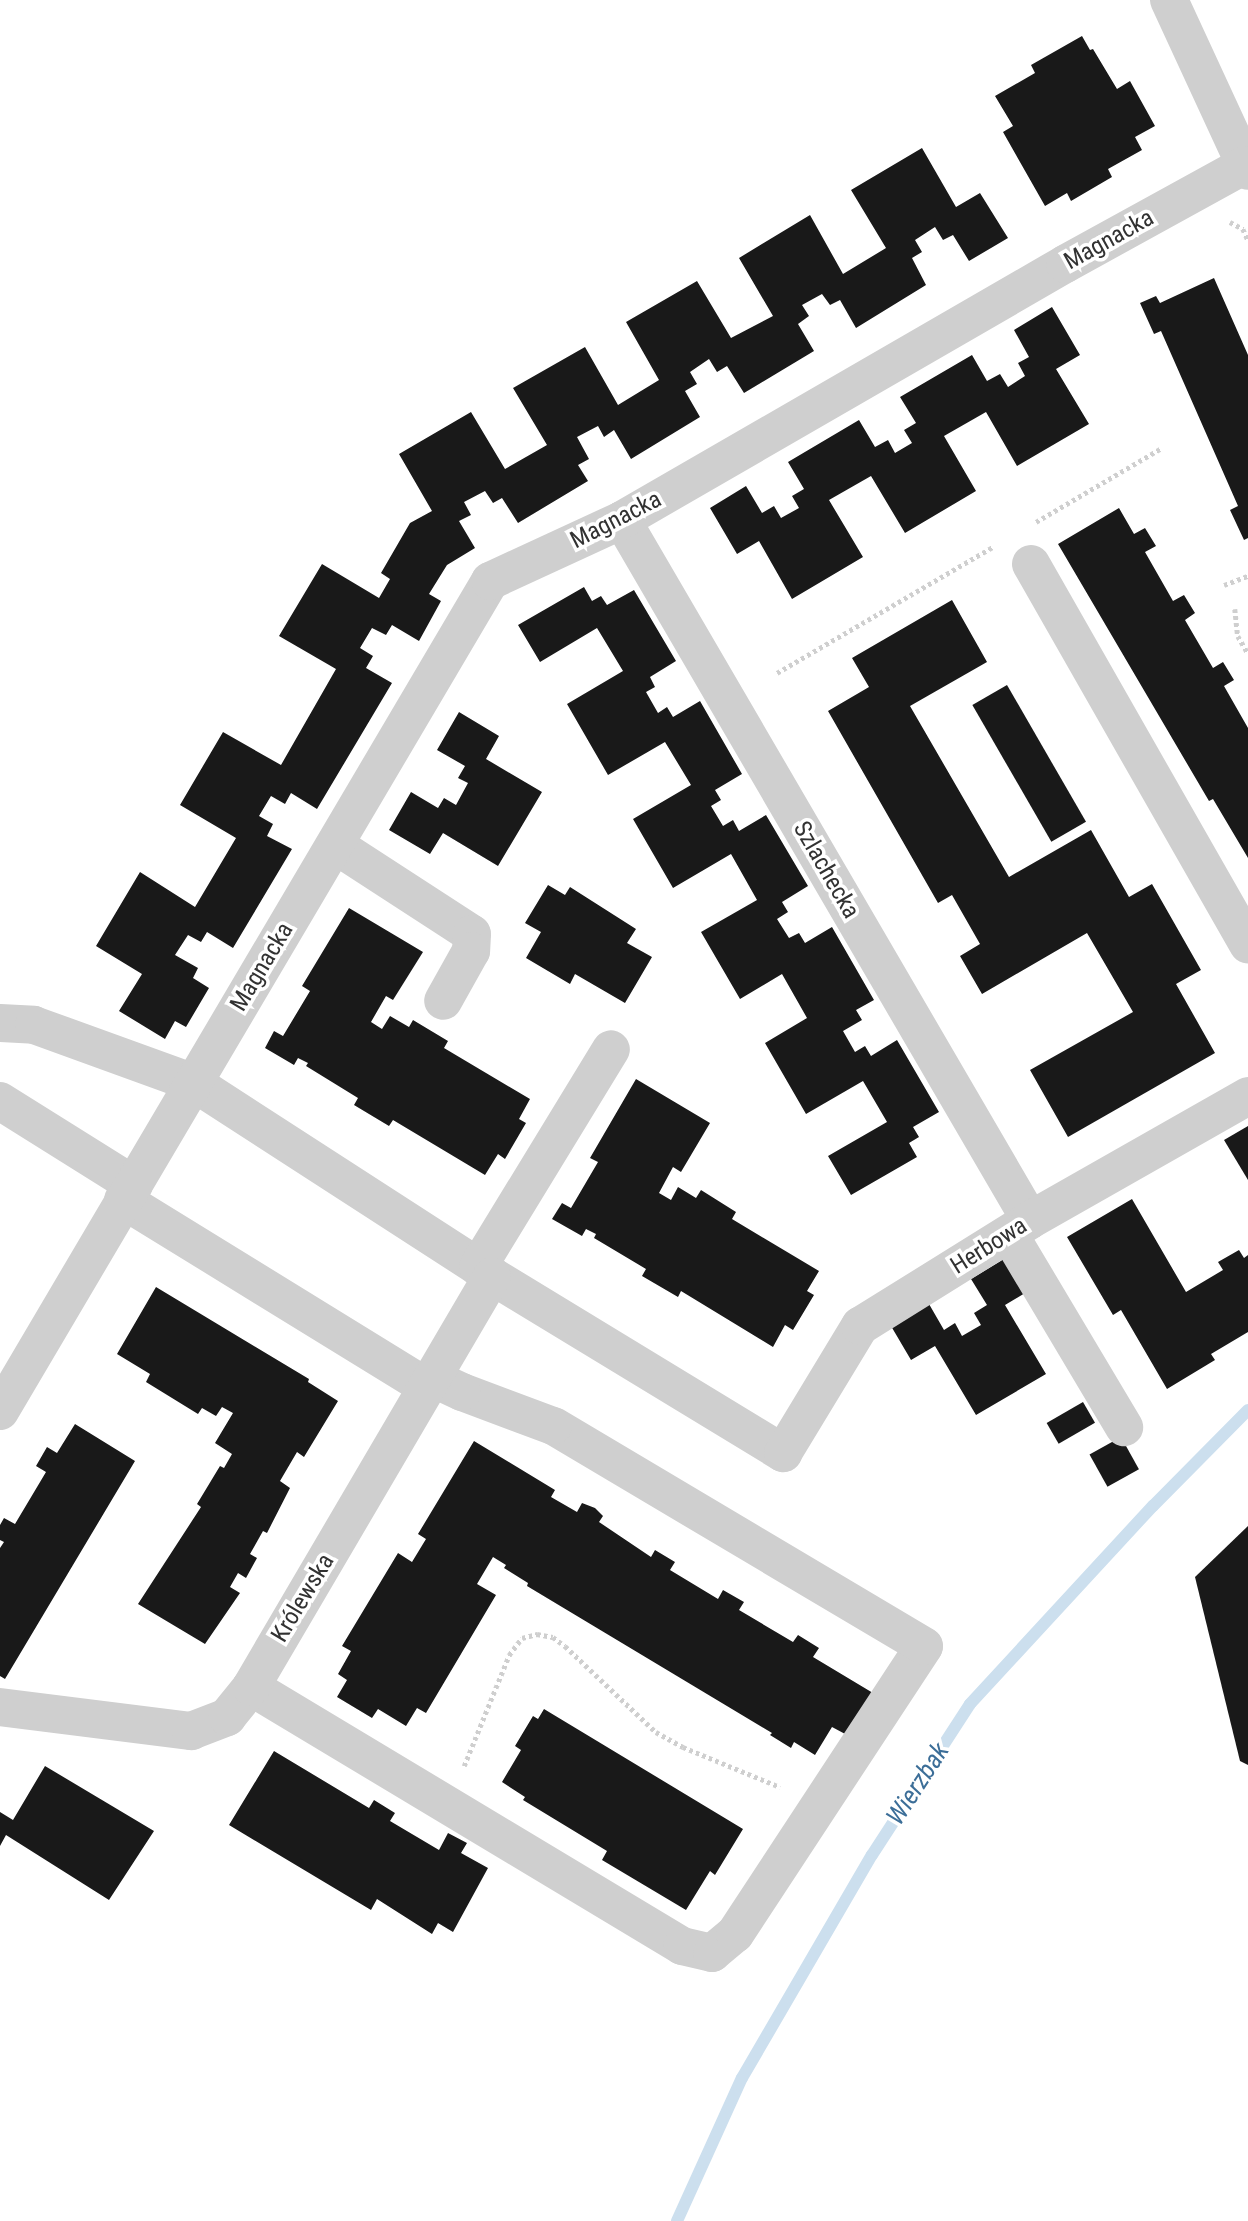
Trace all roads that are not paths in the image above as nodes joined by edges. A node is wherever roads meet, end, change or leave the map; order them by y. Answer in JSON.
{"nodes":[{"id":1,"x":1169,"y":0,"type":"edge"},
{"id":2,"x":1247,"y":168,"type":"edge"},
{"id":3,"x":622,"y":520,"type":"junction"},
{"id":4,"x":1018,"y":552,"type":"road end"},
{"id":5,"x":335,"y":845,"type":"junction"},
{"id":6,"x":1248,"y":945,"type":"edge"},
{"id":7,"x":443,"y":1001,"type":"dead end"},
{"id":8,"x":0,"y":1023,"type":"edge"},
{"id":9,"x":611,"y":1049,"type":"dead end"},
{"id":10,"x":194,"y":1083,"type":"junction"},
{"id":11,"x":1248,"y":1096,"type":"edge"},
{"id":12,"x":0,"y":1101,"type":"edge"},
{"id":13,"x":128,"y":1192,"type":"junction"},
{"id":14,"x":1020,"y":1227,"type":"junction"},
{"id":15,"x":485,"y":1271,"type":"junction"},
{"id":16,"x":430,"y":1382,"type":"junction"},
{"id":17,"x":0,"y":1411,"type":"edge"},
{"id":18,"x":1124,"y":1427,"type":"dead end"},
{"id":19,"x":251,"y":1687,"type":"junction"},
{"id":20,"x":0,"y":1707,"type":"edge"}],
"edges":[{"from":1,"to":2,"type":"street"},
{"from":2,"to":3,"type":"street","name":"Magnacka"},
{"from":3,"to":5,"type":"street","name":"Magnacka"},
{"from":3,"to":14,"type":"street","name":"Szlachecka"},
{"from":4,"to":6,"type":"street"},
{"from":5,"to":7,"type":"street"},
{"from":5,"to":10,"type":"street","name":"Magnacka"},
{"from":8,"to":10,"type":"street"},
{"from":9,"to":15,"type":"street","name":"Królewska"},
{"from":10,"to":13,"type":"street"},
{"from":10,"to":15,"type":"street"},
{"from":11,"to":14,"type":"street","name":"Herbowa"},
{"from":12,"to":13,"type":"street"},
{"from":13,"to":16,"type":"street"},
{"from":13,"to":17,"type":"street"},
{"from":14,"to":15,"type":"street","name":"Herbowa"},
{"from":14,"to":18,"type":"street","name":"Szlachecka"},
{"from":15,"to":16,"type":"street","name":"Królewska"},
{"from":16,"to":19,"type":"street","name":"Królewska"},
{"from":16,"to":19,"type":"street"},
{"from":19,"to":20,"type":"street","name":"Królewska"}]}
